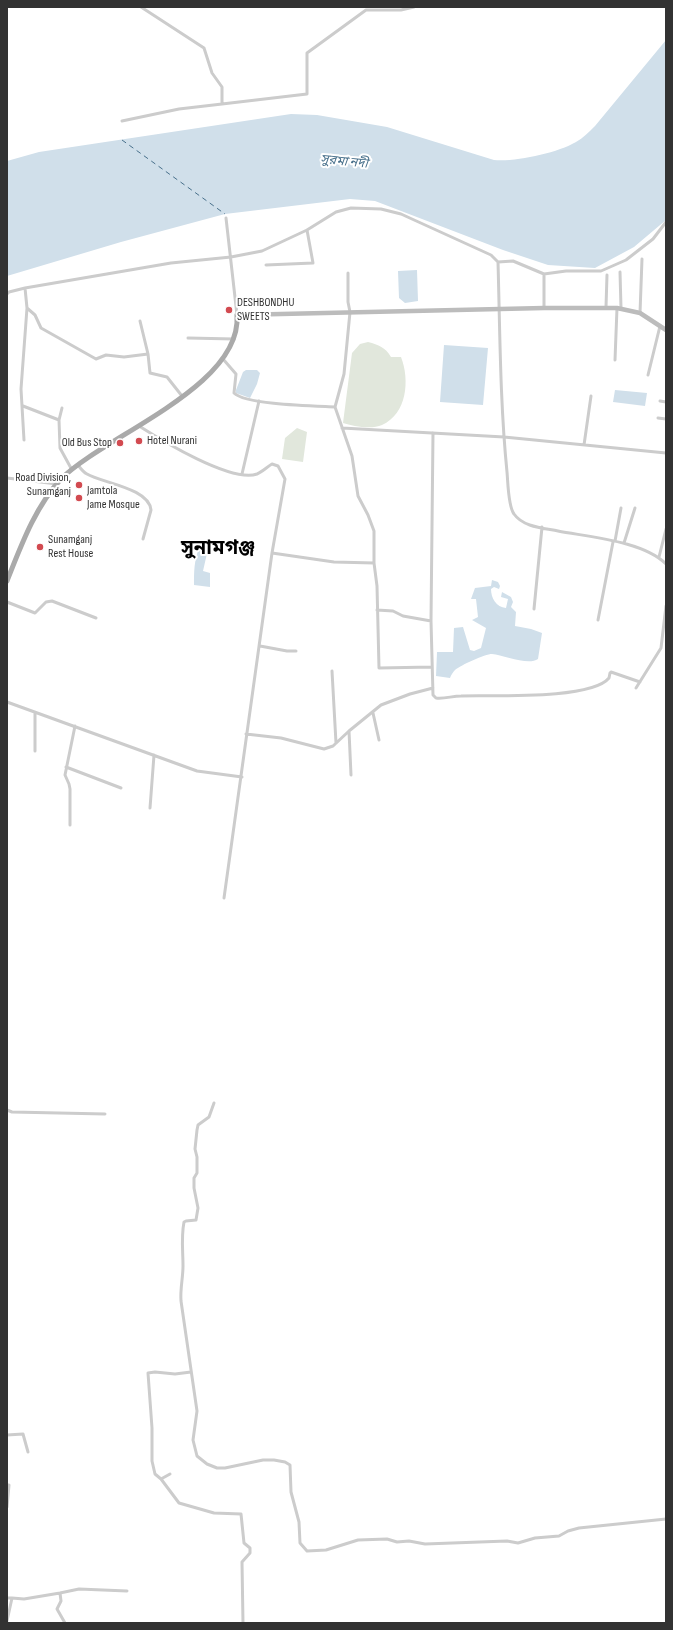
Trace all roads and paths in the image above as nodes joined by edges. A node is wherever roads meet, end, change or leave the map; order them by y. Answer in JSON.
{"nodes":[{"id":1,"x":141,"y":7,"type":"edge"},
{"id":2,"x":414,"y":7,"type":"edge"},
{"id":3,"x":222,"y":104,"type":"junction"},
{"id":4,"x":122,"y":121,"type":"dead end"},
{"id":5,"x":226,"y":218,"type":"dead end"},
{"id":6,"x":666,"y":222,"type":"edge"},
{"id":7,"x":307,"y":230,"type":"junction"},
{"id":8,"x":231,"y":257,"type":"junction"},
{"id":9,"x":642,"y":260,"type":"dead end"},
{"id":10,"x":498,"y":262,"type":"junction"},
{"id":11,"x":266,"y":265,"type":"dead end"},
{"id":12,"x":620,"y":272,"type":"dead end"},
{"id":13,"x":348,"y":273,"type":"dead end"},
{"id":14,"x":544,"y":274,"type":"junction"},
{"id":15,"x":607,"y":275,"type":"dead end"},
{"id":16,"x":25,"y":288,"type":"junction"},
{"id":17,"x":7,"y":294,"type":"edge"},
{"id":18,"x":27,"y":308,"type":"junction"},
{"id":19,"x":544,"y":308,"type":"junction"},
{"id":20,"x":606,"y":308,"type":"junction"},
{"id":21,"x":619,"y":308,"type":"junction"},
{"id":22,"x":500,"y":309,"type":"junction"},
{"id":23,"x":350,"y":312,"type":"junction"},
{"id":24,"x":640,"y":313,"type":"junction"},
{"id":25,"x":237,"y":315,"type":"junction"},
{"id":26,"x":140,"y":321,"type":"dead end"},
{"id":27,"x":660,"y":326,"type":"junction"},
{"id":28,"x":666,"y":330,"type":"edge"},
{"id":29,"x":188,"y":338,"type":"dead end"},
{"id":30,"x":234,"y":339,"type":"junction"},
{"id":31,"x":148,"y":354,"type":"junction"},
{"id":32,"x":223,"y":359,"type":"junction"},
{"id":33,"x":616,"y":360,"type":"dead end"},
{"id":34,"x":648,"y":375,"type":"dead end"},
{"id":35,"x":182,"y":396,"type":"junction"},
{"id":36,"x":591,"y":396,"type":"dead end"},
{"id":37,"x":660,"y":401,"type":"dead end"},
{"id":38,"x":259,"y":402,"type":"junction"},
{"id":39,"x":666,"y":402,"type":"edge"},
{"id":40,"x":23,"y":406,"type":"junction"},
{"id":41,"x":335,"y":407,"type":"junction"},
{"id":42,"x":62,"y":408,"type":"dead end"},
{"id":43,"x":658,"y":418,"type":"dead end"},
{"id":44,"x":666,"y":419,"type":"edge"},
{"id":45,"x":59,"y":420,"type":"junction"},
{"id":46,"x":138,"y":426,"type":"junction"},
{"id":47,"x":342,"y":428,"type":"junction"},
{"id":48,"x":433,"y":433,"type":"junction"},
{"id":49,"x":504,"y":437,"type":"junction"},
{"id":50,"x":24,"y":440,"type":"dead end"},
{"id":51,"x":584,"y":445,"type":"junction"},
{"id":52,"x":666,"y":453,"type":"edge"},
{"id":53,"x":78,"y":465,"type":"junction"},
{"id":54,"x":72,"y":470,"type":"junction"},
{"id":55,"x":242,"y":474,"type":"junction"},
{"id":56,"x":7,"y":478,"type":"edge"},
{"id":57,"x":57,"y":484,"type":"junction"},
{"id":58,"x":621,"y":508,"type":"dead end"},
{"id":59,"x":635,"y":508,"type":"dead end"},
{"id":60,"x":542,"y":527,"type":"junction"},
{"id":61,"x":666,"y":529,"type":"edge"},
{"id":62,"x":144,"y":539,"type":"dead end"},
{"id":63,"x":614,"y":541,"type":"junction"},
{"id":64,"x":624,"y":543,"type":"junction"},
{"id":65,"x":272,"y":553,"type":"junction"},
{"id":66,"x":659,"y":558,"type":"junction"},
{"id":67,"x":374,"y":563,"type":"junction"},
{"id":68,"x":666,"y":564,"type":"edge"},
{"id":69,"x":7,"y":581,"type":"edge"},
{"id":70,"x":7,"y":602,"type":"edge"},
{"id":71,"x":666,"y":606,"type":"edge"},
{"id":72,"x":534,"y":609,"type":"dead end"},
{"id":73,"x":377,"y":610,"type":"junction"},
{"id":74,"x":96,"y":618,"type":"dead end"},
{"id":75,"x":598,"y":620,"type":"dead end"},
{"id":76,"x":431,"y":621,"type":"junction"},
{"id":77,"x":260,"y":646,"type":"junction"},
{"id":78,"x":296,"y":651,"type":"dead end"},
{"id":79,"x":432,"y":667,"type":"junction"},
{"id":80,"x":332,"y":671,"type":"dead end"},
{"id":81,"x":640,"y":682,"type":"junction"},
{"id":82,"x":433,"y":688,"type":"junction"},
{"id":83,"x":636,"y":688,"type":"dead end"},
{"id":84,"x":7,"y":702,"type":"edge"},
{"id":85,"x":36,"y":712,"type":"junction"},
{"id":86,"x":372,"y":712,"type":"junction"},
{"id":87,"x":75,"y":726,"type":"junction"},
{"id":88,"x":349,"y":731,"type":"junction"},
{"id":89,"x":246,"y":734,"type":"junction"},
{"id":90,"x":379,"y":740,"type":"dead end"},
{"id":91,"x":336,"y":744,"type":"junction"},
{"id":92,"x":35,"y":751,"type":"dead end"},
{"id":93,"x":154,"y":755,"type":"junction"},
{"id":94,"x":66,"y":767,"type":"junction"},
{"id":95,"x":351,"y":775,"type":"dead end"},
{"id":96,"x":242,"y":777,"type":"junction"},
{"id":97,"x":121,"y":788,"type":"dead end"},
{"id":98,"x":150,"y":808,"type":"dead end"},
{"id":99,"x":70,"y":825,"type":"dead end"},
{"id":100,"x":224,"y":898,"type":"dead end"},
{"id":101,"x":214,"y":1103,"type":"dead end"},
{"id":102,"x":7,"y":1110,"type":"edge"},
{"id":103,"x":105,"y":1114,"type":"dead end"},
{"id":104,"x":191,"y":1372,"type":"junction"},
{"id":105,"x":7,"y":1435,"type":"edge"},
{"id":106,"x":28,"y":1452,"type":"dead end"},
{"id":107,"x":170,"y":1474,"type":"dead end"},
{"id":108,"x":161,"y":1479,"type":"junction"},
{"id":109,"x":7,"y":1485,"type":"edge"},
{"id":110,"x":8,"y":1507,"type":"edge"},
{"id":111,"x":666,"y":1519,"type":"edge"},
{"id":112,"x":127,"y":1591,"type":"dead end"},
{"id":113,"x":60,"y":1593,"type":"junction"},
{"id":114,"x":7,"y":1598,"type":"edge"},
{"id":115,"x":12,"y":1598,"type":"junction"},
{"id":116,"x":7,"y":1621,"type":"edge"},
{"id":117,"x":66,"y":1623,"type":"edge"},
{"id":118,"x":243,"y":1623,"type":"edge"}],
"edges":[{"from":1,"to":3,"type":"street"},
{"from":2,"to":3,"type":"street"},
{"from":3,"to":4,"type":"street"},
{"from":5,"to":8,"type":"street"},
{"from":6,"to":14,"type":"street"},
{"from":7,"to":8,"type":"street"},
{"from":7,"to":10,"type":"street"},
{"from":7,"to":11,"type":"street"},
{"from":8,"to":16,"type":"street"},
{"from":8,"to":25,"type":"street"},
{"from":9,"to":24,"type":"street"},
{"from":10,"to":14,"type":"street"},
{"from":10,"to":22,"type":"street"},
{"from":12,"to":21,"type":"street"},
{"from":13,"to":23,"type":"street"},
{"from":14,"to":19,"type":"street"},
{"from":15,"to":20,"type":"street"},
{"from":16,"to":17,"type":"street"},
{"from":16,"to":18,"type":"street"},
{"from":18,"to":31,"type":"street"},
{"from":18,"to":40,"type":"street"},
{"from":19,"to":20,"type":"main road"},
{"from":19,"to":22,"type":"main road"},
{"from":20,"to":21,"type":"main road"},
{"from":21,"to":24,"type":"main road"},
{"from":21,"to":33,"type":"street"},
{"from":22,"to":23,"type":"main road"},
{"from":22,"to":49,"type":"street"},
{"from":23,"to":25,"type":"main road"},
{"from":23,"to":41,"type":"street"},
{"from":24,"to":27,"type":"main road"},
{"from":25,"to":30,"type":"main road"},
{"from":26,"to":31,"type":"street"},
{"from":27,"to":28,"type":"main road"},
{"from":27,"to":34,"type":"street"},
{"from":29,"to":30,"type":"street"},
{"from":30,"to":32,"type":"main road"},
{"from":31,"to":35,"type":"street"},
{"from":32,"to":35,"type":"main road"},
{"from":32,"to":38,"type":"street"},
{"from":35,"to":46,"type":"main road"},
{"from":36,"to":51,"type":"street"},
{"from":37,"to":39,"type":"street"},
{"from":38,"to":41,"type":"street"},
{"from":38,"to":55,"type":"street"},
{"from":40,"to":45,"type":"street"},
{"from":40,"to":50,"type":"street"},
{"from":41,"to":47,"type":"street"},
{"from":42,"to":45,"type":"street"},
{"from":43,"to":44,"type":"street"},
{"from":45,"to":54,"type":"street"},
{"from":46,"to":53,"type":"main road"},
{"from":46,"to":55,"type":"street"},
{"from":47,"to":48,"type":"street"},
{"from":47,"to":67,"type":"street"},
{"from":48,"to":49,"type":"street"},
{"from":48,"to":76,"type":"street"},
{"from":49,"to":51,"type":"street"},
{"from":49,"to":60,"type":"street"},
{"from":51,"to":52,"type":"street"},
{"from":53,"to":54,"type":"main road"},
{"from":53,"to":62,"type":"street"},
{"from":54,"to":57,"type":"main road"},
{"from":55,"to":65,"type":"street"},
{"from":56,"to":57,"type":"street"},
{"from":57,"to":69,"type":"main road"},
{"from":58,"to":63,"type":"street"},
{"from":59,"to":64,"type":"street"},
{"from":60,"to":63,"type":"street"},
{"from":60,"to":72,"type":"street"},
{"from":61,"to":66,"type":"street"},
{"from":63,"to":64,"type":"street"},
{"from":63,"to":75,"type":"street"},
{"from":64,"to":66,"type":"street"},
{"from":65,"to":67,"type":"street"},
{"from":65,"to":77,"type":"street"},
{"from":66,"to":68,"type":"street"},
{"from":67,"to":73,"type":"street"},
{"from":70,"to":74,"type":"street"},
{"from":71,"to":81,"type":"street"},
{"from":73,"to":76,"type":"street"},
{"from":73,"to":79,"type":"street"},
{"from":76,"to":79,"type":"street"},
{"from":77,"to":78,"type":"street"},
{"from":77,"to":89,"type":"street"},
{"from":79,"to":82,"type":"street"},
{"from":80,"to":91,"type":"street"},
{"from":81,"to":82,"type":"street"},
{"from":81,"to":83,"type":"street"},
{"from":82,"to":86,"type":"street"},
{"from":84,"to":85,"type":"street"},
{"from":85,"to":87,"type":"street"},
{"from":85,"to":92,"type":"street"},
{"from":86,"to":88,"type":"street"},
{"from":86,"to":90,"type":"street"},
{"from":87,"to":93,"type":"street"},
{"from":87,"to":94,"type":"street"},
{"from":88,"to":91,"type":"street"},
{"from":88,"to":95,"type":"street"},
{"from":89,"to":91,"type":"street"},
{"from":89,"to":96,"type":"street"},
{"from":93,"to":96,"type":"street"},
{"from":93,"to":98,"type":"street"},
{"from":94,"to":97,"type":"street"},
{"from":94,"to":99,"type":"street"},
{"from":96,"to":100,"type":"street"},
{"from":101,"to":104,"type":"street"},
{"from":102,"to":103,"type":"street"},
{"from":104,"to":108,"type":"street"},
{"from":104,"to":111,"type":"street"},
{"from":105,"to":106,"type":"street"},
{"from":107,"to":108,"type":"street"},
{"from":108,"to":118,"type":"street"},
{"from":109,"to":110,"type":"street"},
{"from":112,"to":113,"type":"street"},
{"from":113,"to":115,"type":"street"},
{"from":113,"to":117,"type":"street"},
{"from":114,"to":115,"type":"street"},
{"from":115,"to":116,"type":"street"}]}
